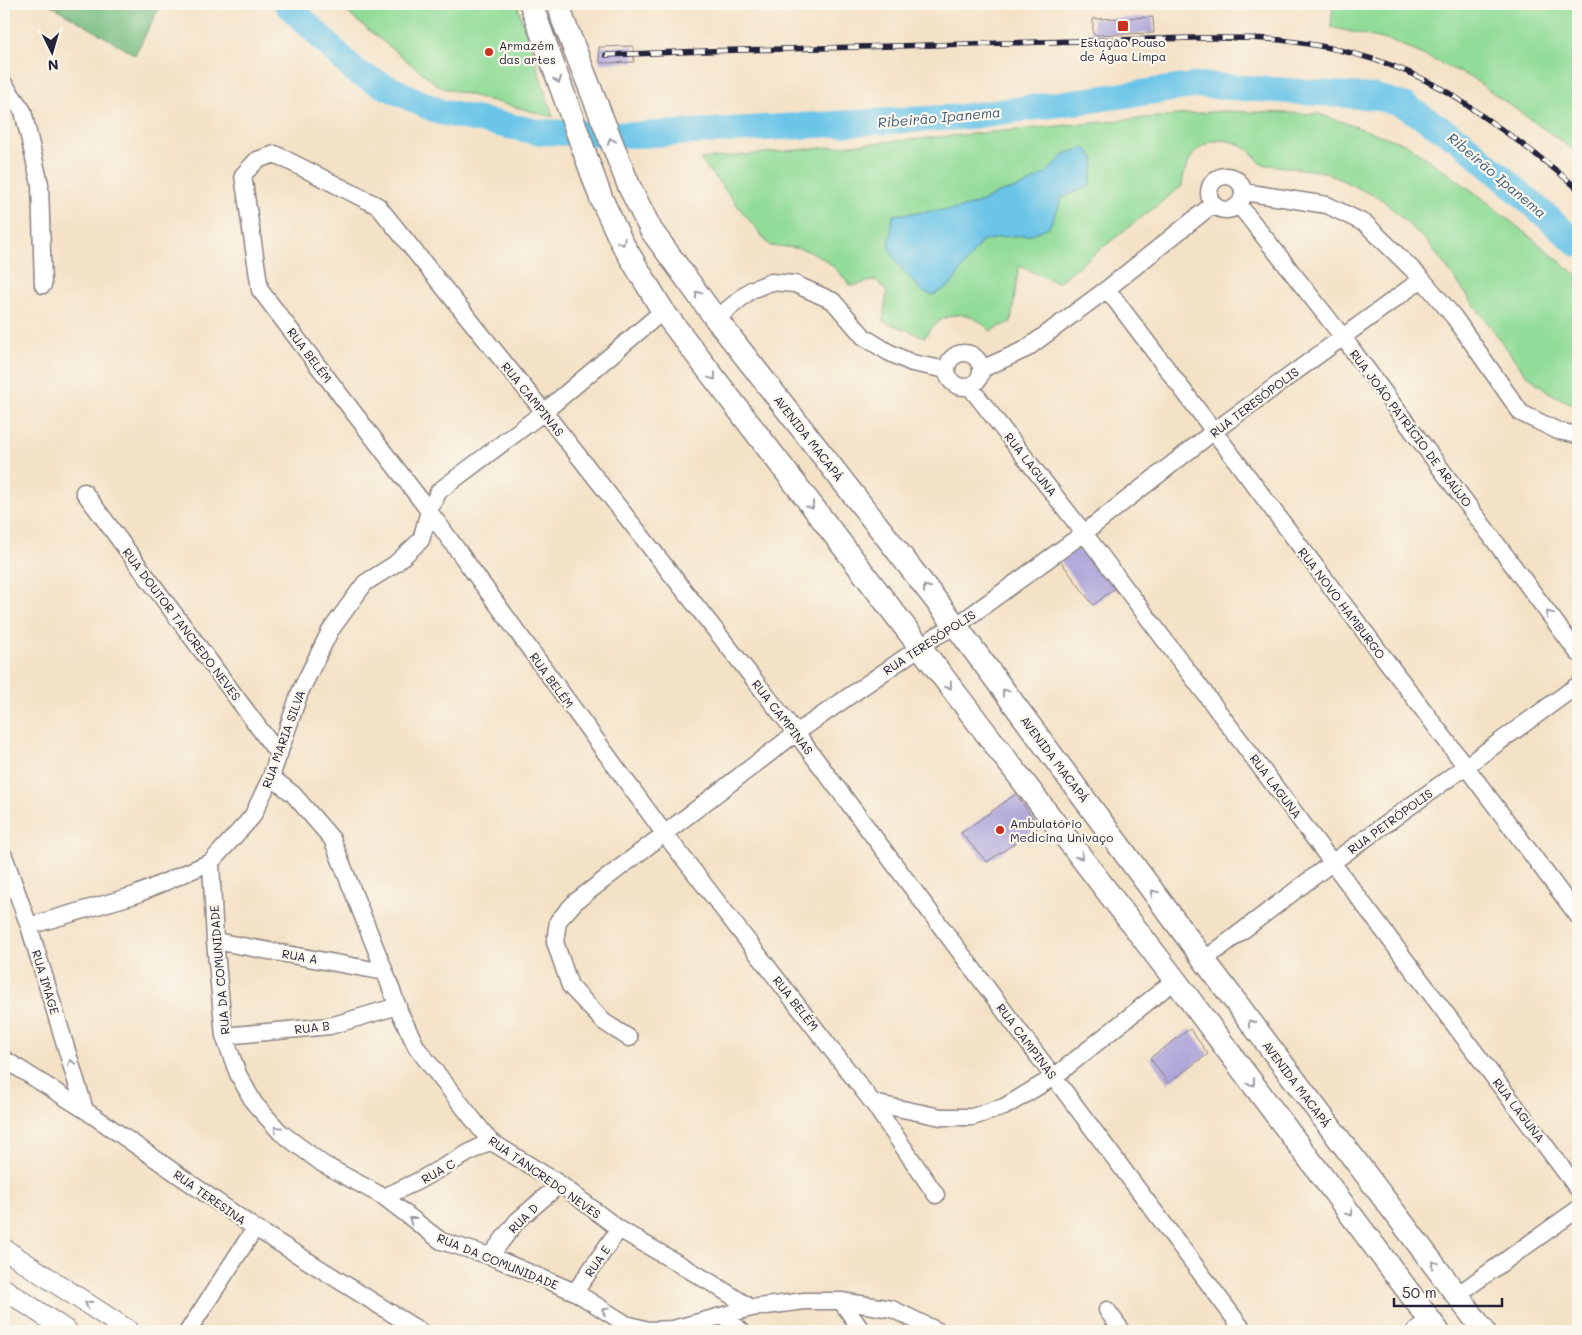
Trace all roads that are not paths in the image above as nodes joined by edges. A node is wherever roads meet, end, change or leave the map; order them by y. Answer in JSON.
{"nodes":[{"id":1,"x":531,"y":4,"type":"edge"},
{"id":2,"x":561,"y":12,"type":"edge"},
{"id":3,"x":4,"y":84,"type":"edge"},
{"id":4,"x":275,"y":154,"type":"joint"},
{"id":5,"x":1241,"y":198,"type":"junction"},
{"id":6,"x":1212,"y":205,"type":"junction"},
{"id":7,"x":1422,"y":279,"type":"junction"},
{"id":8,"x":43,"y":285,"type":"dead end"},
{"id":9,"x":1107,"y":290,"type":"junction"},
{"id":10,"x":663,"y":311,"type":"junction"},
{"id":11,"x":716,"y":319,"type":"junction"},
{"id":12,"x":1342,"y":336,"type":"junction"},
{"id":13,"x":982,"y":369,"type":"junction"},
{"id":14,"x":947,"y":370,"type":"junction"},
{"id":15,"x":970,"y":387,"type":"junction"},
{"id":16,"x":544,"y":412,"type":"junction"},
{"id":17,"x":1214,"y":432,"type":"junction"},
{"id":18,"x":1578,"y":436,"type":"edge"},
{"id":19,"x":84,"y":492,"type":"dead end"},
{"id":20,"x":429,"y":511,"type":"junction"},
{"id":21,"x":1084,"y":533,"type":"junction"},
{"id":22,"x":956,"y":626,"type":"junction"},
{"id":23,"x":919,"y":647,"type":"junction"},
{"id":24,"x":1578,"y":653,"type":"edge"},
{"id":25,"x":1578,"y":685,"type":"edge"},
{"id":26,"x":796,"y":733,"type":"junction"},
{"id":27,"x":279,"y":755,"type":"junction"},
{"id":28,"x":1465,"y":766,"type":"junction"},
{"id":29,"x":271,"y":777,"type":"junction"},
{"id":30,"x":664,"y":833,"type":"junction"},
{"id":31,"x":4,"y":856,"type":"edge"},
{"id":32,"x":211,"y":862,"type":"junction"},
{"id":33,"x":1333,"y":862,"type":"junction"},
{"id":34,"x":1578,"y":916,"type":"edge"},
{"id":35,"x":29,"y":926,"type":"junction"},
{"id":36,"x":216,"y":941,"type":"junction"},
{"id":37,"x":1204,"y":960,"type":"junction"},
{"id":38,"x":385,"y":972,"type":"junction"},
{"id":39,"x":1175,"y":980,"type":"junction"},
{"id":40,"x":398,"y":1006,"type":"junction"},
{"id":41,"x":224,"y":1036,"type":"junction"},
{"id":42,"x":630,"y":1038,"type":"dead end"},
{"id":43,"x":4,"y":1059,"type":"edge"},
{"id":44,"x":1054,"y":1077,"type":"junction"},
{"id":45,"x":873,"y":1103,"type":"junction"},
{"id":46,"x":85,"y":1110,"type":"junction"},
{"id":47,"x":490,"y":1140,"type":"junction"},
{"id":48,"x":560,"y":1184,"type":"junction"},
{"id":49,"x":1578,"y":1189,"type":"edge"},
{"id":50,"x":936,"y":1195,"type":"dead end"},
{"id":51,"x":384,"y":1197,"type":"junction"},
{"id":52,"x":1578,"y":1209,"type":"edge"},
{"id":53,"x":255,"y":1228,"type":"junction"},
{"id":54,"x":618,"y":1229,"type":"junction"},
{"id":55,"x":4,"y":1249,"type":"edge"},
{"id":56,"x":490,"y":1256,"type":"junction"},
{"id":57,"x":4,"y":1289,"type":"edge"},
{"id":58,"x":575,"y":1292,"type":"junction"},
{"id":59,"x":1456,"y":1295,"type":"junction"},
{"id":60,"x":841,"y":1301,"type":"junction"},
{"id":61,"x":751,"y":1308,"type":"junction"},
{"id":62,"x":1107,"y":1310,"type":"dead end"},
{"id":63,"x":724,"y":1316,"type":"junction"},
{"id":64,"x":1427,"y":1327,"type":"edge"},
{"id":65,"x":67,"y":1331,"type":"edge"},
{"id":66,"x":129,"y":1331,"type":"edge"},
{"id":67,"x":188,"y":1331,"type":"edge"},
{"id":68,"x":420,"y":1331,"type":"edge"},
{"id":69,"x":741,"y":1331,"type":"edge"},
{"id":70,"x":862,"y":1331,"type":"edge"},
{"id":71,"x":938,"y":1331,"type":"edge"},
{"id":72,"x":1122,"y":1331,"type":"edge"},
{"id":73,"x":1244,"y":1331,"type":"edge"},
{"id":74,"x":1484,"y":1331,"type":"edge"}],
"edges":[{"from":1,"to":10,"type":"main road","one_way":true},
{"from":11,"to":2,"type":"main road","name":"AVENIDA MACAPÁ","one_way":true},
{"from":3,"to":8,"type":"street"},
{"from":4,"to":16,"type":"street","name":"RUA CAMPINAS"},
{"from":4,"to":20,"type":"street","name":"RUA BELÉM"},
{"from":5,"to":6,"type":"street"},
{"from":5,"to":6,"type":"street"},
{"from":5,"to":7,"type":"street"},
{"from":5,"to":12,"type":"street","name":"RUA JOÃO PATRÍCIO DE ARAÚJO"},
{"from":6,"to":9,"type":"street"},
{"from":7,"to":12,"type":"street","name":"RUA TERESÓPOLIS"},
{"from":7,"to":18,"type":"street"},
{"from":9,"to":13,"type":"street"},
{"from":9,"to":17,"type":"street","name":"RUA NOVO HAMBURGO"},
{"from":10,"to":16,"type":"street","name":"RUA MARIA SILVA"},
{"from":10,"to":23,"type":"main road","one_way":true},
{"from":11,"to":14,"type":"street"},
{"from":22,"to":11,"type":"main road","name":"AVENIDA MACAPÁ","one_way":true},
{"from":12,"to":17,"type":"street","name":"RUA TERESÓPOLIS"},
{"from":24,"to":12,"type":"street","name":"RUA JOÃO PATRÍCIO DE ARAÚJO","one_way":true},
{"from":13,"to":14,"type":"street"},
{"from":13,"to":15,"type":"street"},
{"from":14,"to":15,"type":"street"},
{"from":15,"to":21,"type":"street","name":"RUA LAGUNA"},
{"from":16,"to":20,"type":"street","name":"RUA MARIA SILVA"},
{"from":16,"to":26,"type":"street","name":"RUA CAMPINAS"},
{"from":17,"to":21,"type":"street","name":"RUA TERESÓPOLIS"},
{"from":17,"to":28,"type":"street","name":"RUA NOVO HAMBURGO"},
{"from":19,"to":27,"type":"street","name":"RUA DOUTOR TANCREDO NEVES"},
{"from":20,"to":27,"type":"street","name":"RUA MARIA SILVA"},
{"from":20,"to":30,"type":"street","name":"RUA BELÉM"},
{"from":21,"to":22,"type":"street","name":"RUA TERESÓPOLIS"},
{"from":21,"to":33,"type":"street","name":"RUA LAGUNA"},
{"from":22,"to":23,"type":"street","name":"RUA TERESÓPOLIS"},
{"from":37,"to":22,"type":"main road","name":"AVENIDA MACAPÁ","one_way":true},
{"from":23,"to":26,"type":"street","name":"RUA TERESÓPOLIS"},
{"from":23,"to":39,"type":"main road","one_way":true},
{"from":25,"to":28,"type":"street","name":"RUA PETRÓPOLIS"},
{"from":26,"to":30,"type":"street","name":"RUA TERESÓPOLIS"},
{"from":26,"to":44,"type":"street","name":"RUA CAMPINAS"},
{"from":27,"to":29,"type":"street","name":"RUA MARIA SILVA"},
{"from":28,"to":33,"type":"street","name":"RUA PETRÓPOLIS"},
{"from":28,"to":34,"type":"street","name":"RUA NOVO HAMBURGO"},
{"from":29,"to":32,"type":"street","name":"RUA MARIA SILVA"},
{"from":29,"to":38,"type":"street","name":"RUA TANCREDO NEVES"},
{"from":30,"to":42,"type":"street","name":"RUA TERESÓPOLIS"},
{"from":30,"to":45,"type":"street","name":"RUA BELÉM"},
{"from":31,"to":35,"type":"street","name":"RUA IMAGE"},
{"from":32,"to":35,"type":"street","name":"RUA MARIA SILVA"},
{"from":32,"to":36,"type":"street","name":"RUA DA COMUNIDADE"},
{"from":33,"to":37,"type":"street","name":"RUA PETRÓPOLIS"},
{"from":33,"to":49,"type":"street","name":"RUA LAGUNA"},
{"from":46,"to":35,"type":"street","name":"RUA IMAGE","one_way":true},
{"from":36,"to":38,"type":"street","name":"RUA A"},
{"from":36,"to":41,"type":"street","name":"RUA DA COMUNIDADE"},
{"from":59,"to":37,"type":"main road","name":"AVENIDA MACAPÁ","one_way":true},
{"from":38,"to":40,"type":"street","name":"RUA TANCREDO NEVES"},
{"from":39,"to":44,"type":"street"},
{"from":39,"to":64,"type":"main road","one_way":true},
{"from":40,"to":41,"type":"street","name":"RUA B"},
{"from":40,"to":47,"type":"street","name":"RUA TANCREDO NEVES"},
{"from":51,"to":41,"type":"street","name":"RUA DA COMUNIDADE","one_way":true},
{"from":43,"to":46,"type":"street","name":"RUA TERESINA"},
{"from":44,"to":45,"type":"street"},
{"from":44,"to":73,"type":"street","name":"RUA CAMPINAS"},
{"from":45,"to":50,"type":"street","name":"RUA BELÉM"},
{"from":46,"to":53,"type":"street","name":"RUA TERESINA"},
{"from":47,"to":48,"type":"street","name":"RUA TANCREDO NEVES"},
{"from":47,"to":51,"type":"street","name":"RUA C"},
{"from":48,"to":54,"type":"street","name":"RUA TANCREDO NEVES"},
{"from":48,"to":56,"type":"street","name":"RUA D"},
{"from":56,"to":51,"type":"street","name":"RUA DA COMUNIDADE","one_way":true},
{"from":52,"to":59,"type":"street"},
{"from":53,"to":67,"type":"street"},
{"from":53,"to":68,"type":"street","name":"RUA TERESINA"},
{"from":54,"to":58,"type":"street","name":"RUA E"},
{"from":54,"to":61,"type":"street","name":"RUA TANCREDO NEVES"},
{"from":66,"to":55,"type":"street","one_way":true},
{"from":56,"to":58,"type":"street","name":"RUA DA COMUNIDADE"},
{"from":57,"to":65,"type":"street"},
{"from":63,"to":58,"type":"street","name":"RUA DA COMUNIDADE","one_way":true},
{"from":59,"to":74,"type":"main road","name":"AVENIDA MACAPÁ"},
{"from":60,"to":61,"type":"street"},
{"from":60,"to":70,"type":"street"},
{"from":60,"to":71,"type":"street"},
{"from":61,"to":63,"type":"street","name":"RUA DA COMUNIDADE"},
{"from":62,"to":72,"type":"street"},
{"from":63,"to":69,"type":"street"}]}
